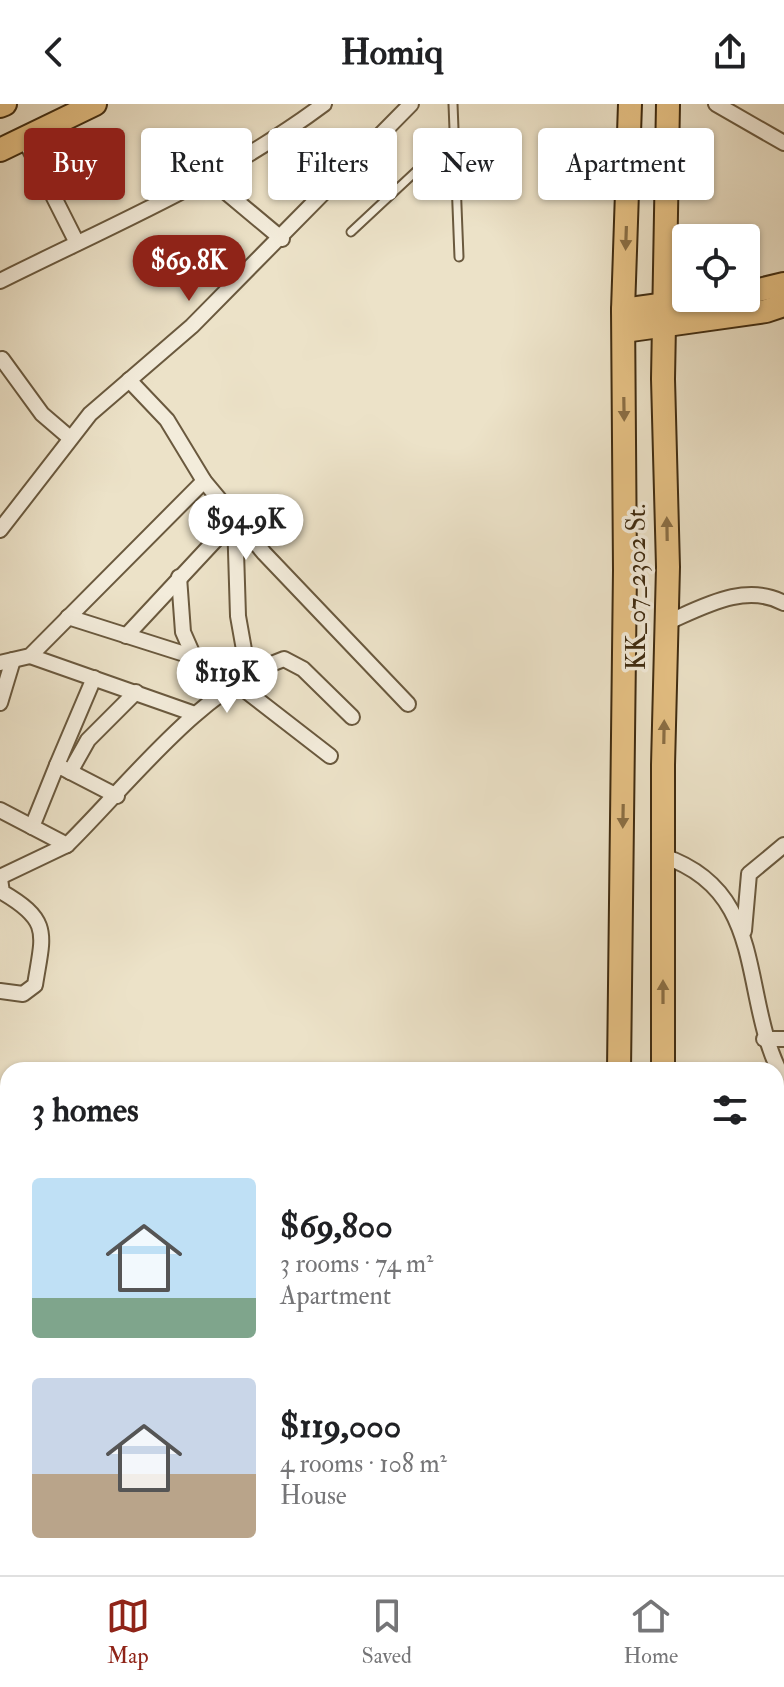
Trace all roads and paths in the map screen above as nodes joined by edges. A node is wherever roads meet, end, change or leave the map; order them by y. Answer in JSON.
{"nodes":[{"id":1,"x":95,"y":104,"type":"edge"},
{"id":2,"x":324,"y":104,"type":"edge"},
{"id":3,"x":411,"y":104,"type":"edge"},
{"id":4,"x":453,"y":104,"type":"edge"},
{"id":5,"x":630,"y":104,"type":"edge"},
{"id":6,"x":668,"y":104,"type":"edge"},
{"id":7,"x":716,"y":104,"type":"edge"},
{"id":8,"x":45,"y":128,"type":"edge"},
{"id":9,"x":455,"y":128,"type":"edge"},
{"id":10,"x":24,"y":138,"type":"edge"},
{"id":11,"x":784,"y":143,"type":"edge"},
{"id":12,"x":0,"y":150,"type":"edge"},
{"id":13,"x":252,"y":153,"type":"edge"},
{"id":14,"x":413,"y":171,"type":"edge"},
{"id":15,"x":55,"y":200,"type":"edge"},
{"id":16,"x":164,"y":200,"type":"edge"},
{"id":17,"x":235,"y":200,"type":"edge"},
{"id":18,"x":457,"y":200,"type":"edge"},
{"id":19,"x":351,"y":232,"type":"dead end"},
{"id":20,"x":282,"y":239,"type":"junction"},
{"id":21,"x":77,"y":243,"type":"junction"},
{"id":22,"x":666,"y":255,"type":"junction"},
{"id":23,"x":459,"y":257,"type":"dead end"},
{"id":24,"x":672,"y":260,"type":"edge"},
{"id":25,"x":0,"y":281,"type":"edge"},
{"id":26,"x":784,"y":284,"type":"edge"},
{"id":27,"x":760,"y":290,"type":"edge"},
{"id":28,"x":784,"y":305,"type":"edge"},
{"id":29,"x":760,"y":311,"type":"edge"},
{"id":30,"x":688,"y":312,"type":"edge"},
{"id":31,"x":707,"y":312,"type":"edge"},
{"id":32,"x":665,"y":316,"type":"junction"},
{"id":33,"x":624,"y":321,"type":"junction"},
{"id":34,"x":1,"y":358,"type":"edge"},
{"id":35,"x":129,"y":380,"type":"junction"},
{"id":36,"x":663,"y":390,"type":"junction"},
{"id":37,"x":70,"y":438,"type":"junction"},
{"id":38,"x":204,"y":481,"type":"junction"},
{"id":39,"x":235,"y":519,"type":"junction"},
{"id":40,"x":0,"y":530,"type":"edge"},
{"id":41,"x":179,"y":577,"type":"junction"},
{"id":42,"x":784,"y":603,"type":"edge"},
{"id":43,"x":68,"y":617,"type":"junction"},
{"id":44,"x":666,"y":623,"type":"junction"},
{"id":45,"x":126,"y":636,"type":"junction"},
{"id":46,"x":30,"y":656,"type":"junction"},
{"id":47,"x":194,"y":657,"type":"junction"},
{"id":48,"x":7,"y":662,"type":"edge"},
{"id":49,"x":94,"y":678,"type":"junction"},
{"id":50,"x":243,"y":681,"type":"junction"},
{"id":51,"x":136,"y":692,"type":"junction"},
{"id":52,"x":0,"y":703,"type":"edge"},
{"id":53,"x":408,"y":704,"type":"dead end"},
{"id":54,"x":195,"y":714,"type":"junction"},
{"id":55,"x":352,"y":717,"type":"dead end"},
{"id":56,"x":330,"y":756,"type":"dead end"},
{"id":57,"x":64,"y":768,"type":"junction"},
{"id":58,"x":117,"y":796,"type":"junction"},
{"id":59,"x":0,"y":810,"type":"edge"},
{"id":60,"x":32,"y":827,"type":"junction"},
{"id":61,"x":67,"y":845,"type":"junction"},
{"id":62,"x":784,"y":845,"type":"edge"},
{"id":63,"x":663,"y":856,"type":"junction"},
{"id":64,"x":0,"y":887,"type":"edge"},
{"id":65,"x":744,"y":931,"type":"junction"},
{"id":66,"x":0,"y":991,"type":"edge"},
{"id":67,"x":764,"y":1039,"type":"junction"},
{"id":68,"x":784,"y":1039,"type":"edge"},
{"id":69,"x":619,"y":1062,"type":"edge"},
{"id":70,"x":663,"y":1062,"type":"edge"},
{"id":71,"x":775,"y":1062,"type":"edge"}],
"edges":[{"from":1,"to":8,"type":"main road"},
{"from":2,"to":13,"type":"street"},
{"from":3,"to":20,"type":"street"},
{"from":4,"to":9,"type":"lane"},
{"from":5,"to":33,"type":"main road","name":"KK_07_2302 St.","one_way":true},
{"from":6,"to":22,"type":"main road","name":"KK_07_2302 St."},
{"from":7,"to":11,"type":"street"},
{"from":10,"to":12,"type":"main road"},
{"from":14,"to":19,"type":"lane"},
{"from":15,"to":21,"type":"street"},
{"from":16,"to":21,"type":"street"},
{"from":17,"to":20,"type":"street"},
{"from":18,"to":23,"type":"lane"},
{"from":20,"to":35,"type":"street"},
{"from":21,"to":25,"type":"street"},
{"from":22,"to":24,"type":"main road"},
{"from":22,"to":32,"type":"main road","name":"KK_07_2302 St."},
{"from":26,"to":27,"type":"main road"},
{"from":28,"to":29,"type":"main road"},
{"from":30,"to":32,"type":"main road"},
{"from":31,"to":36,"type":"main road"},
{"from":32,"to":33,"type":"main road"},
{"from":32,"to":36,"type":"main road","name":"KK_07_2302 St."},
{"from":33,"to":69,"type":"main road","name":"KK_07_2302 St.","one_way":true},
{"from":34,"to":37,"type":"street"},
{"from":35,"to":37,"type":"street"},
{"from":35,"to":38,"type":"street"},
{"from":44,"to":36,"type":"main road","name":"KK_07_2302 St.","one_way":true},
{"from":37,"to":40,"type":"street"},
{"from":38,"to":39,"type":"street"},
{"from":38,"to":43,"type":"street"},
{"from":39,"to":41,"type":"street"},
{"from":39,"to":50,"type":"street"},
{"from":39,"to":53,"type":"street"},
{"from":41,"to":45,"type":"street"},
{"from":41,"to":47,"type":"street"},
{"from":42,"to":44,"type":"street"},
{"from":43,"to":45,"type":"street"},
{"from":43,"to":46,"type":"street"},
{"from":63,"to":44,"type":"main road","name":"KK_07_2302 St.","one_way":true},
{"from":45,"to":47,"type":"street"},
{"from":46,"to":48,"type":"street"},
{"from":46,"to":49,"type":"street"},
{"from":47,"to":50,"type":"street"},
{"from":48,"to":52,"type":"street"},
{"from":49,"to":51,"type":"street"},
{"from":49,"to":57,"type":"street"},
{"from":50,"to":54,"type":"street"},
{"from":50,"to":55,"type":"street"},
{"from":50,"to":56,"type":"street"},
{"from":51,"to":54,"type":"street"},
{"from":51,"to":57,"type":"street"},
{"from":54,"to":58,"type":"street"},
{"from":57,"to":58,"type":"street"},
{"from":57,"to":60,"type":"street"},
{"from":58,"to":61,"type":"street"},
{"from":59,"to":60,"type":"street"},
{"from":60,"to":61,"type":"street"},
{"from":61,"to":64,"type":"street"},
{"from":62,"to":65,"type":"street"},
{"from":63,"to":65,"type":"street"},
{"from":70,"to":63,"type":"main road","name":"KK_07_2302 St.","one_way":true},
{"from":64,"to":66,"type":"street"},
{"from":65,"to":67,"type":"street"},
{"from":67,"to":68,"type":"street"},
{"from":67,"to":71,"type":"street"}]}
